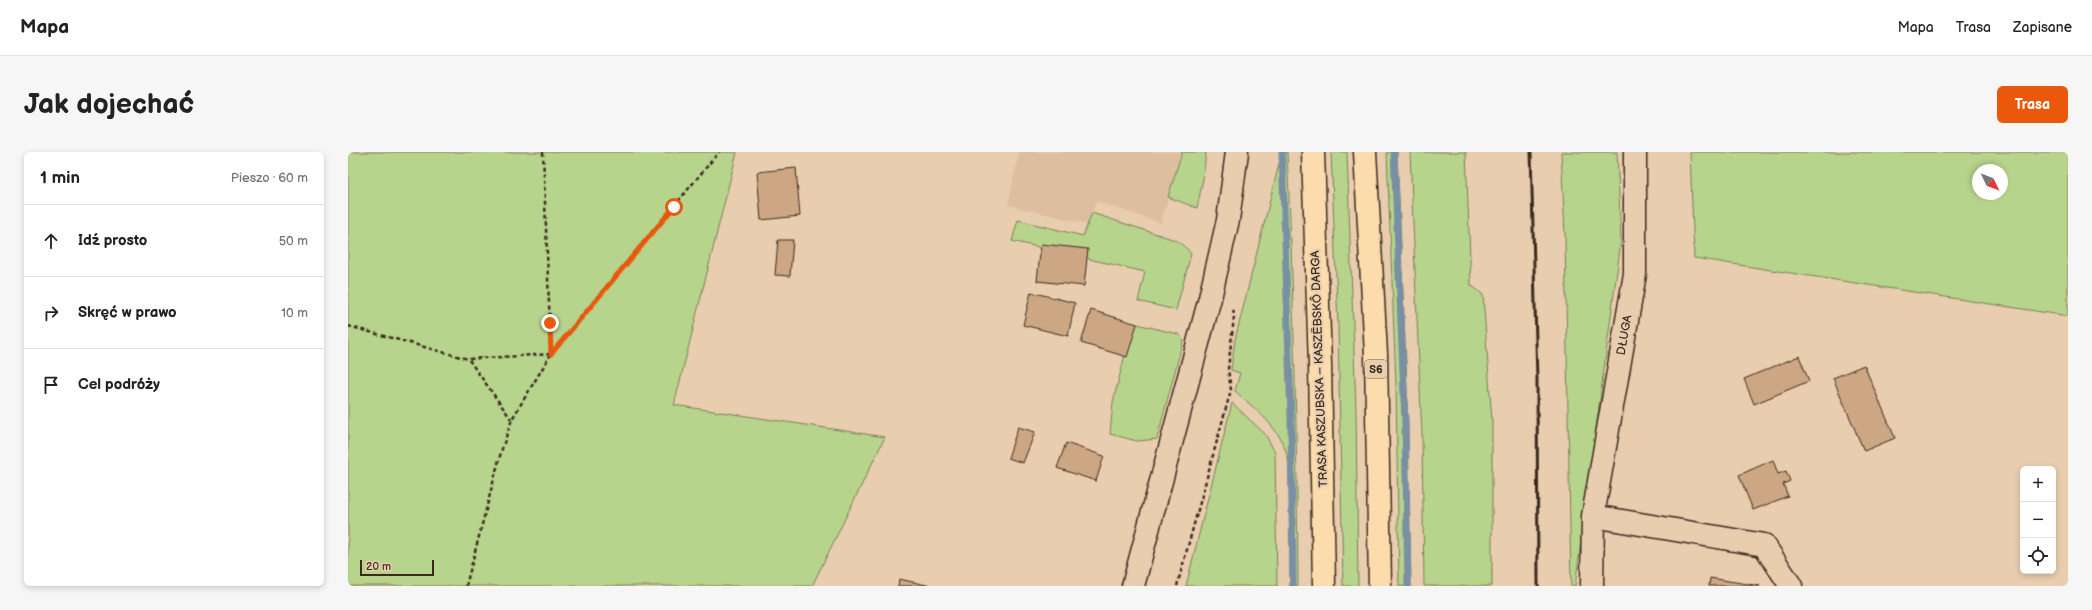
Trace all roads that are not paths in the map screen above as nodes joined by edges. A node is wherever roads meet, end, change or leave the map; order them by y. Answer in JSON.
{"nodes":[{"id":1,"x":1237,"y":152,"type":"edge"},
{"id":2,"x":1312,"y":152,"type":"edge"},
{"id":3,"x":1365,"y":152,"type":"edge"},
{"id":4,"x":1635,"y":152,"type":"edge"},
{"id":5,"x":1593,"y":516,"type":"junction"},
{"id":6,"x":1133,"y":586,"type":"edge"},
{"id":7,"x":1324,"y":586,"type":"edge"},
{"id":8,"x":1380,"y":586,"type":"edge"},
{"id":9,"x":1592,"y":586,"type":"edge"},
{"id":10,"x":1791,"y":586,"type":"edge"}],
"edges":[{"from":1,"to":6,"type":"street"},
{"from":2,"to":7,"type":"highway","name":"TRASA KASZUBSKA – KASZËBSKÔ DARGA"},
{"from":3,"to":8,"type":"highway","number":"S6"},
{"from":4,"to":5,"type":"street","name":"DŁUGA"},
{"from":5,"to":9,"type":"street","name":"DŁUGA"},
{"from":5,"to":10,"type":"street"}]}
